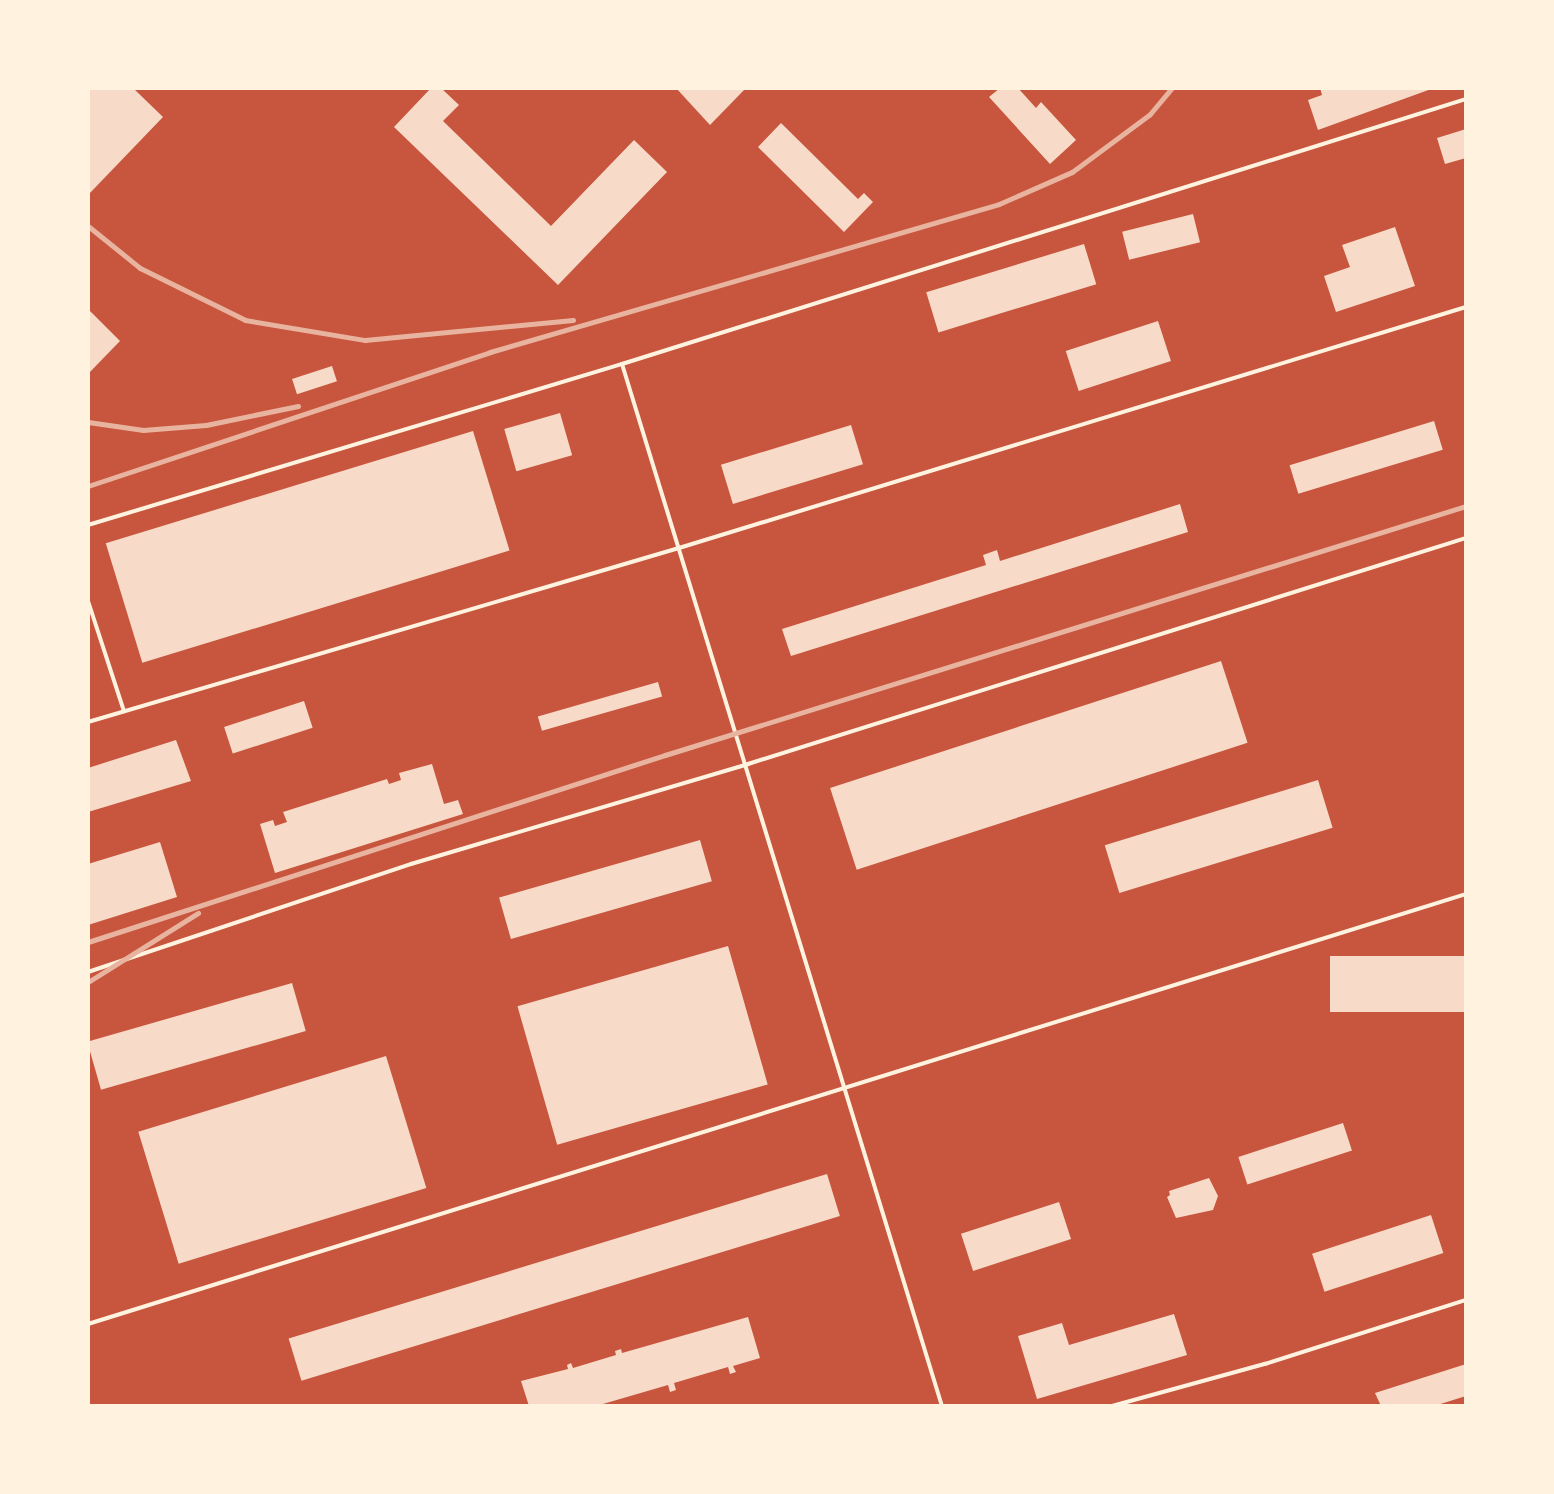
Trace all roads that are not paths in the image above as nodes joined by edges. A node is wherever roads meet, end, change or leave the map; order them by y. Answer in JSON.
{"nodes":[{"id":1,"x":1466,"y":99,"type":"edge"},
{"id":2,"x":1466,"y":307,"type":"edge"},
{"id":3,"x":622,"y":364,"type":"junction"},
{"id":4,"x":88,"y":525,"type":"edge"},
{"id":5,"x":1466,"y":538,"type":"edge"},
{"id":6,"x":679,"y":548,"type":"junction"},
{"id":7,"x":88,"y":601,"type":"edge"},
{"id":8,"x":124,"y":711,"type":"junction"},
{"id":9,"x":88,"y":722,"type":"edge"},
{"id":10,"x":748,"y":764,"type":"junction"},
{"id":11,"x":1466,"y":894,"type":"edge"},
{"id":12,"x":88,"y":972,"type":"edge"},
{"id":13,"x":846,"y":1087,"type":"junction"},
{"id":14,"x":1466,"y":1300,"type":"edge"},
{"id":15,"x":88,"y":1324,"type":"edge"},
{"id":16,"x":942,"y":1406,"type":"edge"},
{"id":17,"x":1112,"y":1406,"type":"edge"}],
"edges":[{"from":1,"to":3,"type":"lane"},
{"from":2,"to":6,"type":"lane"},
{"from":3,"to":4,"type":"lane"},
{"from":3,"to":6,"type":"lane"},
{"from":5,"to":10,"type":"lane"},
{"from":6,"to":8,"type":"lane"},
{"from":6,"to":10,"type":"lane"},
{"from":7,"to":8,"type":"lane"},
{"from":8,"to":9,"type":"lane"},
{"from":10,"to":12,"type":"lane"},
{"from":10,"to":13,"type":"lane"},
{"from":11,"to":13,"type":"lane"},
{"from":13,"to":15,"type":"lane"},
{"from":13,"to":16,"type":"lane"},
{"from":14,"to":17,"type":"lane"}]}
